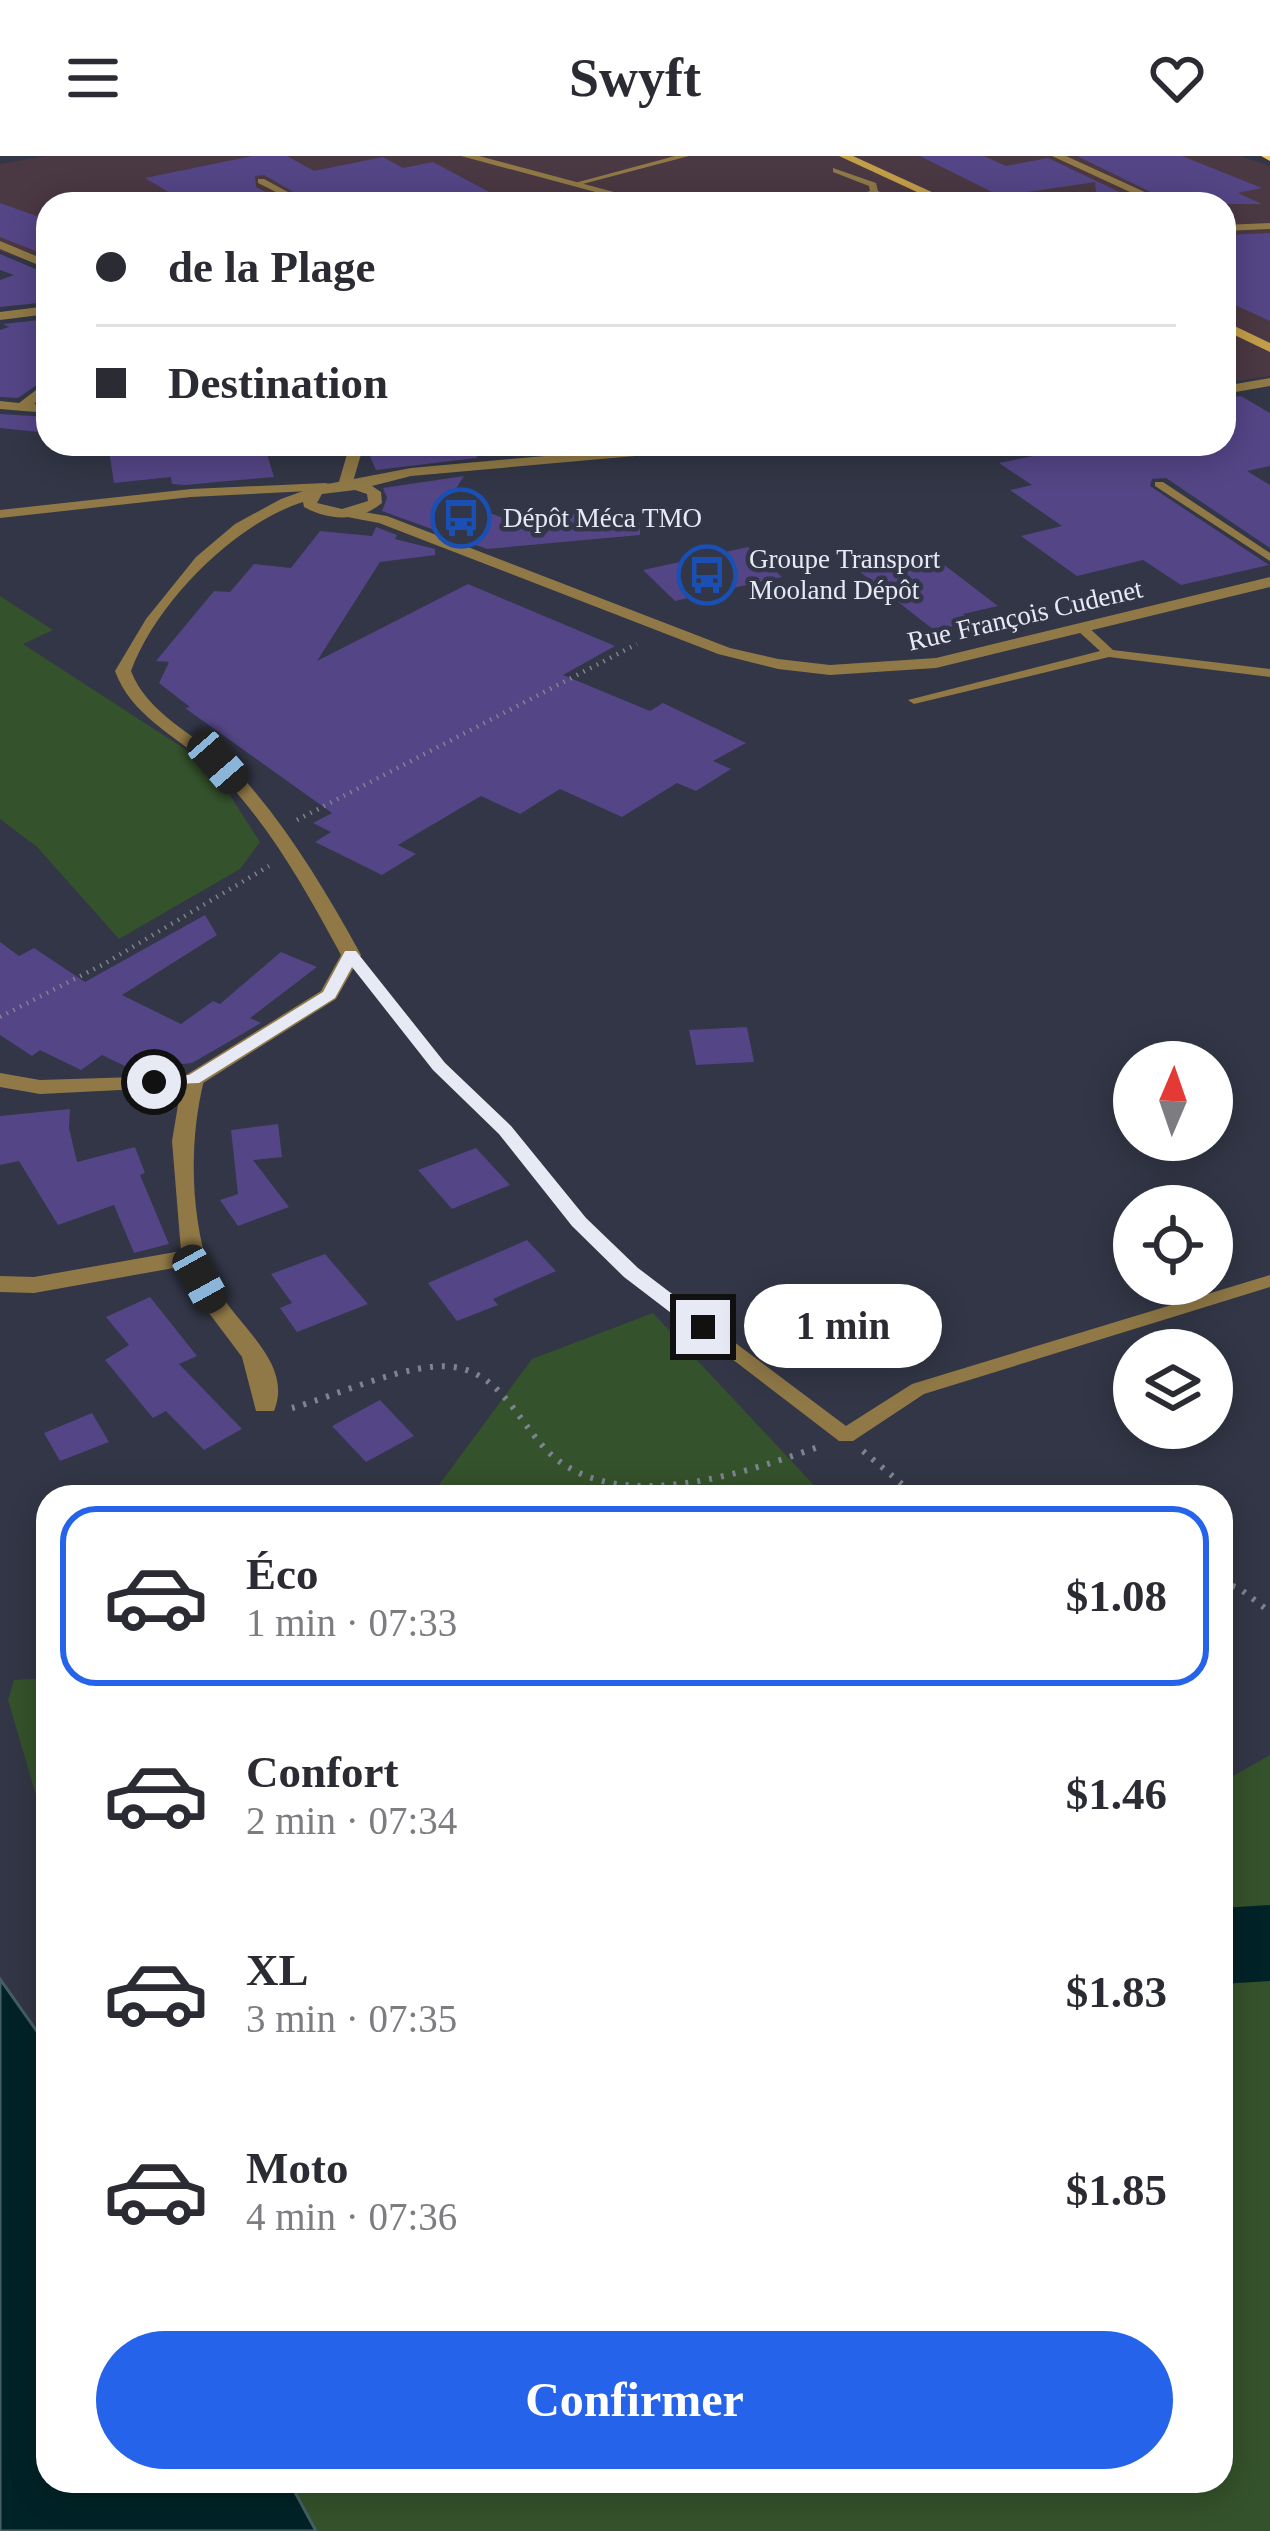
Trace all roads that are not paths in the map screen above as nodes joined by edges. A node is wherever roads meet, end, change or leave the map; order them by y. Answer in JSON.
{"nodes":[{"id":1,"x":466,"y":156,"type":"edge"},
{"id":2,"x":685,"y":156,"type":"edge"},
{"id":3,"x":844,"y":156,"type":"edge"},
{"id":4,"x":1057,"y":156,"type":"edge"},
{"id":5,"x":836,"y":170,"type":"dead end"},
{"id":6,"x":261,"y":181,"type":"dead end"},
{"id":7,"x":575,"y":184,"type":"junction"},
{"id":8,"x":283,"y":192,"type":"edge"},
{"id":9,"x":606,"y":192,"type":"edge"},
{"id":10,"x":874,"y":192,"type":"edge"},
{"id":11,"x":925,"y":192,"type":"edge"},
{"id":12,"x":1139,"y":192,"type":"edge"},
{"id":13,"x":1270,"y":226,"type":"edge"},
{"id":14,"x":1236,"y":227,"type":"edge"},
{"id":15,"x":0,"y":245,"type":"edge"},
{"id":16,"x":36,"y":260,"type":"edge"},
{"id":17,"x":36,"y":311,"type":"edge"},
{"id":18,"x":3,"y":314,"type":"edge"},
{"id":19,"x":1236,"y":330,"type":"edge"},
{"id":20,"x":1270,"y":346,"type":"edge"},
{"id":21,"x":1270,"y":382,"type":"edge"},
{"id":22,"x":1236,"y":388,"type":"edge"},
{"id":23,"x":36,"y":395,"type":"edge"},
{"id":24,"x":0,"y":405,"type":"edge"},
{"id":25,"x":22,"y":406,"type":"junction"},
{"id":26,"x":36,"y":408,"type":"edge"},
{"id":27,"x":355,"y":456,"type":"edge"},
{"id":28,"x":521,"y":456,"type":"edge"},
{"id":29,"x":574,"y":456,"type":"edge"},
{"id":30,"x":517,"y":462,"type":"junction"},
{"id":31,"x":444,"y":471,"type":"junction"},
{"id":32,"x":1159,"y":484,"type":"dead end"},
{"id":33,"x":351,"y":485,"type":"junction"},
{"id":34,"x":318,"y":491,"type":"junction"},
{"id":35,"x":377,"y":505,"type":"junction"},
{"id":36,"x":322,"y":512,"type":"junction"},
{"id":37,"x":0,"y":514,"type":"edge"},
{"id":38,"x":230,"y":533,"type":"junction"},
{"id":39,"x":1270,"y":558,"type":"edge"},
{"id":40,"x":1270,"y":582,"type":"edge"},
{"id":41,"x":1082,"y":628,"type":"junction"},
{"id":42,"x":1109,"y":653,"type":"junction"},
{"id":43,"x":1270,"y":673,"type":"edge"},
{"id":44,"x":914,"y":700,"type":"dead end"},
{"id":45,"x":351,"y":955,"type":"junction"},
{"id":46,"x":0,"y":1080,"type":"edge"},
{"id":47,"x":193,"y":1080,"type":"junction"},
{"id":48,"x":193,"y":1257,"type":"junction"},
{"id":49,"x":1270,"y":1281,"type":"edge"},
{"id":50,"x":0,"y":1284,"type":"edge"},
{"id":51,"x":265,"y":1405,"type":"road end"}],
"edges":[{"from":1,"to":7,"type":"street"},
{"from":2,"to":7,"type":"lane"},
{"from":3,"to":11,"type":"main road"},
{"from":4,"to":12,"type":"street"},
{"from":5,"to":10,"type":"lane"},
{"from":6,"to":8,"type":"lane"},
{"from":7,"to":9,"type":"street"},
{"from":13,"to":14,"type":"lane"},
{"from":15,"to":16,"type":"street"},
{"from":17,"to":18,"type":"street"},
{"from":19,"to":20,"type":"main road"},
{"from":21,"to":22,"type":"street"},
{"from":23,"to":25,"type":"street"},
{"from":24,"to":25,"type":"street"},
{"from":25,"to":26,"type":"street"},
{"from":27,"to":33,"type":"street"},
{"from":28,"to":30,"type":"street"},
{"from":29,"to":30,"type":"street"},
{"from":30,"to":31,"type":"street"},
{"from":31,"to":33,"type":"street"},
{"from":31,"to":35,"type":"street"},
{"from":32,"to":39,"type":"lane"},
{"from":33,"to":34,"type":"street"},
{"from":33,"to":35,"type":"street"},
{"from":34,"to":36,"type":"street"},
{"from":34,"to":37,"type":"street"},
{"from":34,"to":38,"type":"street"},
{"from":35,"to":36,"type":"street","name":"Rue François Cudenet"},
{"from":35,"to":41,"type":"street","name":"Rue François Cudenet"},
{"from":36,"to":38,"type":"street","name":"Rue François Cudenet"},
{"from":38,"to":45,"type":"street"},
{"from":40,"to":41,"type":"street","name":"Rue François Cudenet"},
{"from":41,"to":42,"type":"lane"},
{"from":42,"to":43,"type":"lane"},
{"from":42,"to":44,"type":"lane"},
{"from":45,"to":47,"type":"street"},
{"from":45,"to":49,"type":"lane"},
{"from":46,"to":47,"type":"street"},
{"from":47,"to":48,"type":"street"},
{"from":48,"to":50,"type":"street"},
{"from":48,"to":51,"type":"street"}]}
